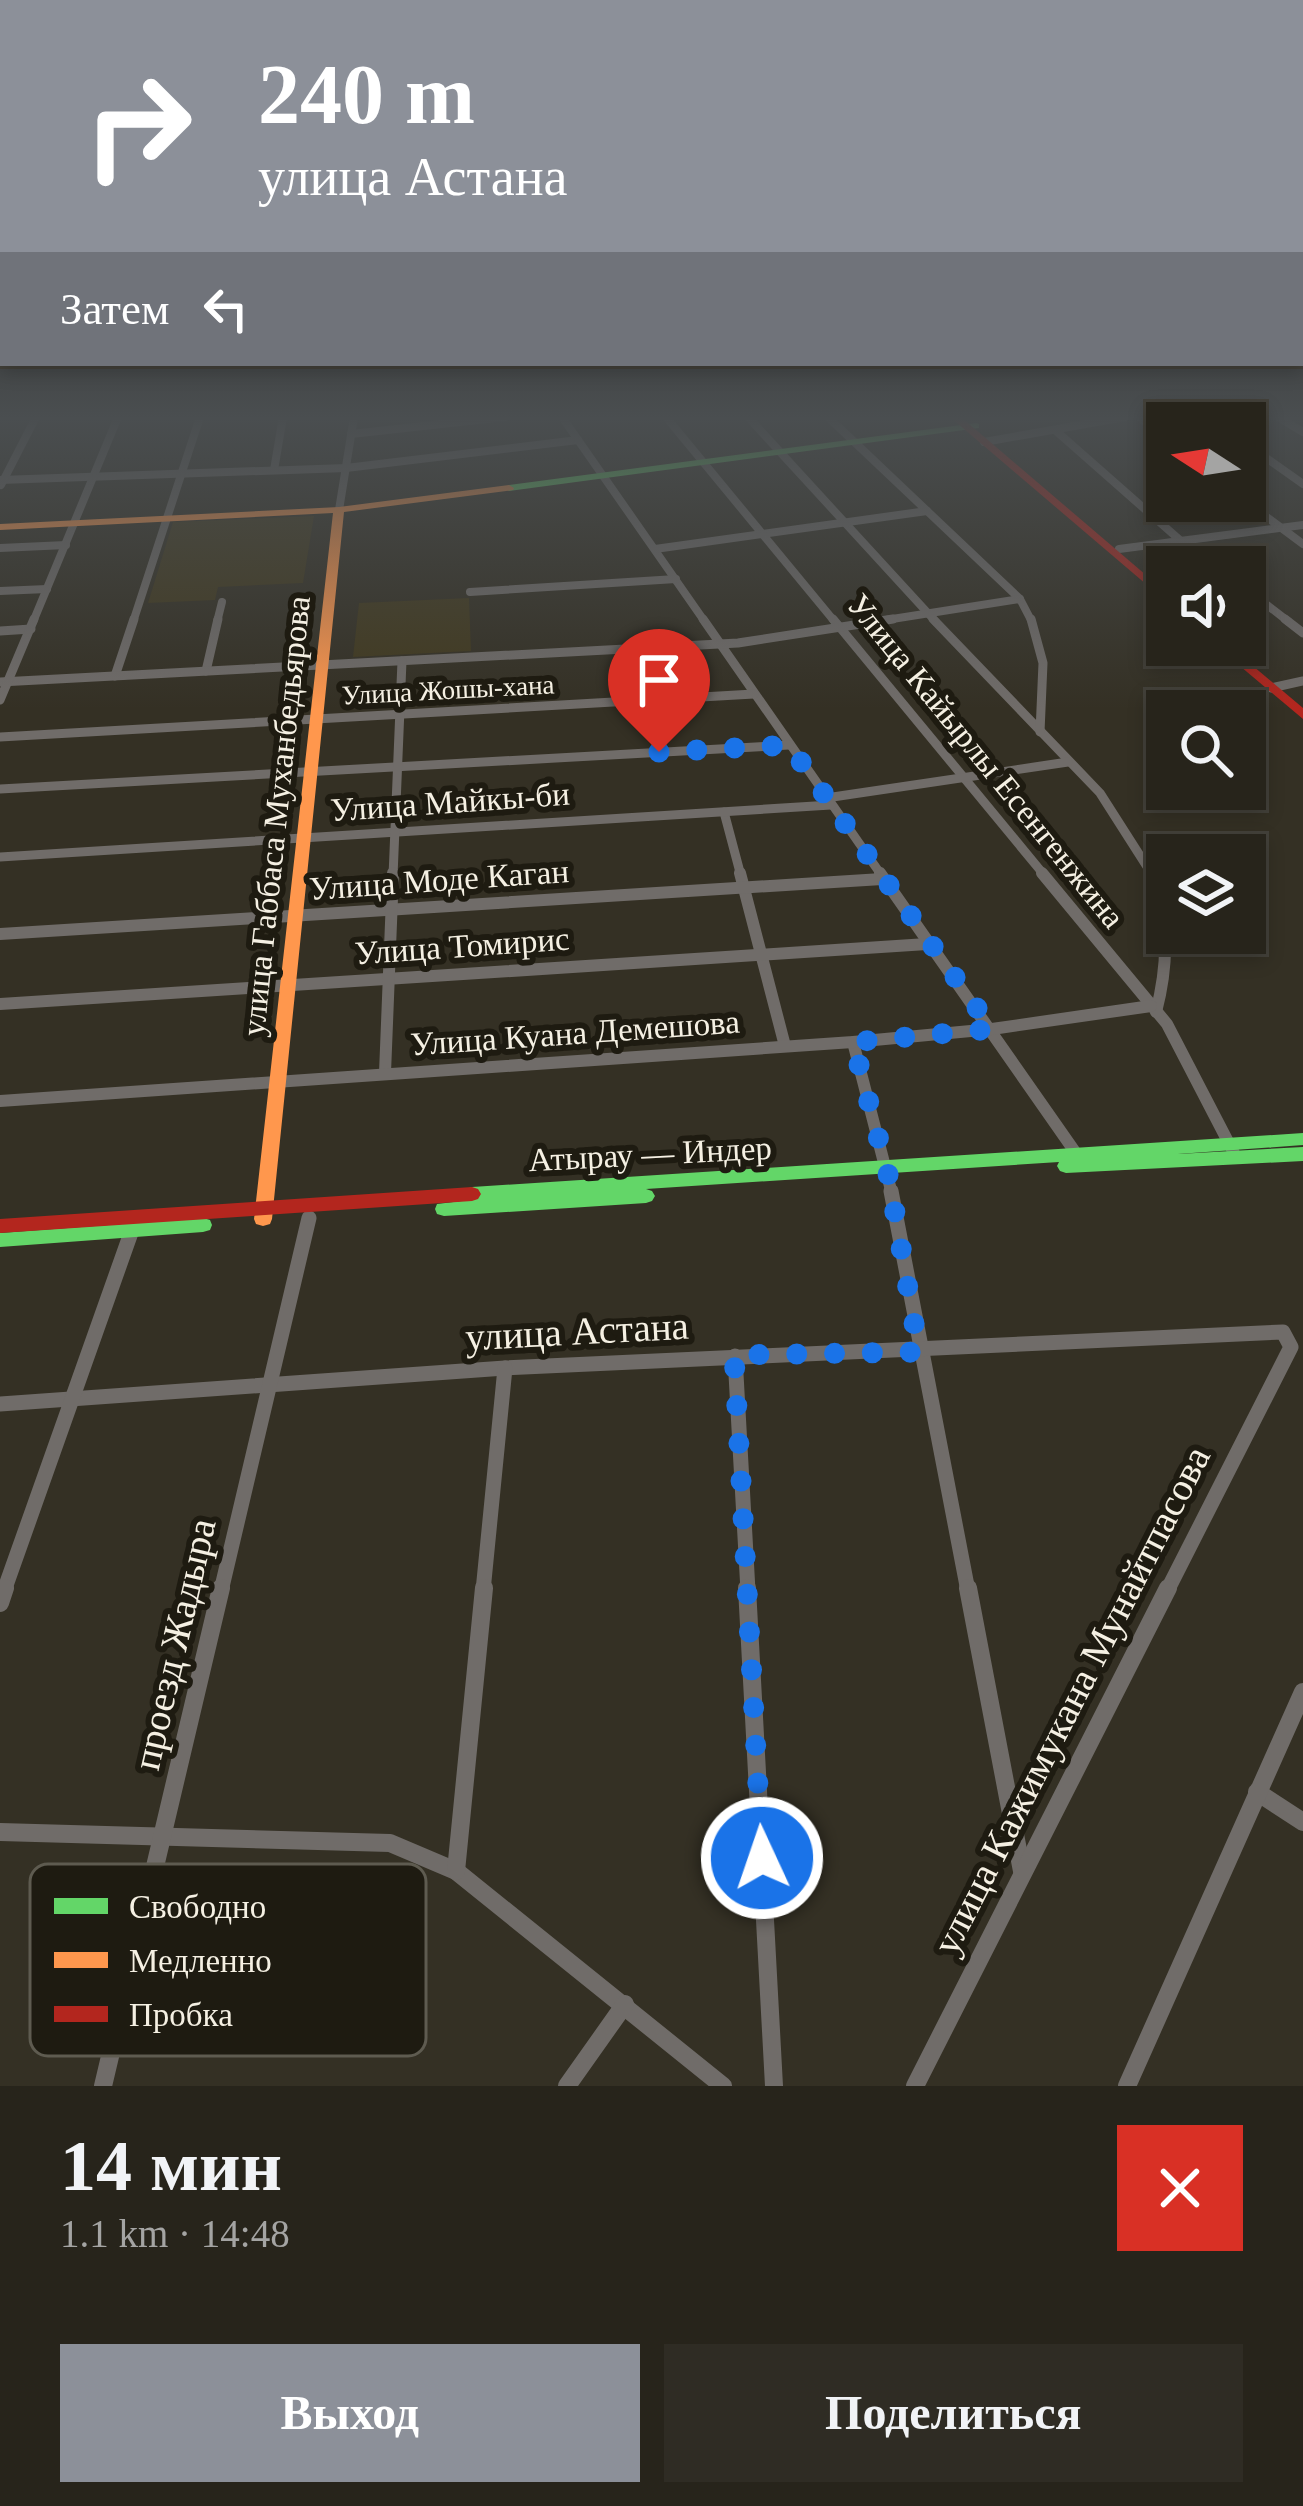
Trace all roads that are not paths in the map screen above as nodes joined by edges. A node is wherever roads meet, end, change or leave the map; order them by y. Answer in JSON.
{"nodes":[{"id":1,"x":79,"y":514,"type":"edge"},
{"id":2,"x":169,"y":514,"type":"edge"},
{"id":3,"x":246,"y":514,"type":"edge"},
{"id":4,"x":338,"y":514,"type":"edge"},
{"id":5,"x":630,"y":514,"type":"edge"},
{"id":6,"x":747,"y":514,"type":"edge"},
{"id":7,"x":836,"y":514,"type":"edge"},
{"id":8,"x":904,"y":514,"type":"edge"},
{"id":9,"x":931,"y":514,"type":"edge"},
{"id":10,"x":1067,"y":514,"type":"edge"},
{"id":11,"x":1076,"y":514,"type":"edge"},
{"id":12,"x":1150,"y":514,"type":"edge"},
{"id":13,"x":1266,"y":517,"type":"edge"},
{"id":14,"x":168,"y":518,"type":"junction"},
{"id":15,"x":76,"y":523,"type":"junction"},
{"id":16,"x":844,"y":523,"type":"junction"},
{"id":17,"x":1303,"y":525,"type":"edge"},
{"id":18,"x":0,"y":527,"type":"edge"},
{"id":19,"x":1282,"y":529,"type":"junction"},
{"id":20,"x":764,"y":535,"type":"junction"},
{"id":21,"x":1180,"y":541,"type":"junction"},
{"id":22,"x":1303,"y":544,"type":"edge"},
{"id":23,"x":66,"y":545,"type":"junction"},
{"id":24,"x":1187,"y":546,"type":"edge"},
{"id":25,"x":0,"y":548,"type":"edge"},
{"id":26,"x":1119,"y":548,"type":"junction"},
{"id":27,"x":655,"y":549,"type":"junction"},
{"id":28,"x":1146,"y":572,"type":"edge"},
{"id":29,"x":676,"y":580,"type":"junction"},
{"id":30,"x":1146,"y":581,"type":"edge"},
{"id":31,"x":47,"y":589,"type":"junction"},
{"id":32,"x":0,"y":591,"type":"edge"},
{"id":33,"x":470,"y":592,"type":"dead end"},
{"id":34,"x":1021,"y":599,"type":"junction"},
{"id":35,"x":222,"y":602,"type":"dead end"},
{"id":36,"x":1266,"y":604,"type":"edge"},
{"id":37,"x":927,"y":614,"type":"junction"},
{"id":38,"x":843,"y":627,"type":"junction"},
{"id":39,"x":31,"y":629,"type":"junction"},
{"id":40,"x":0,"y":631,"type":"edge"},
{"id":41,"x":1303,"y":633,"type":"edge"},
{"id":42,"x":722,"y":644,"type":"junction"},
{"id":43,"x":402,"y":661,"type":"junction"},
{"id":44,"x":321,"y":665,"type":"junction"},
{"id":45,"x":1248,"y":666,"type":"edge"},
{"id":46,"x":1254,"y":666,"type":"edge"},
{"id":47,"x":206,"y":671,"type":"junction"},
{"id":48,"x":115,"y":676,"type":"junction"},
{"id":49,"x":1303,"y":681,"type":"edge"},
{"id":50,"x":4,"y":682,"type":"edge"},
{"id":51,"x":1275,"y":687,"type":"junction"},
{"id":52,"x":754,"y":694,"type":"junction"},
{"id":53,"x":0,"y":700,"type":"edge"},
{"id":54,"x":1303,"y":705,"type":"edge"},
{"id":55,"x":401,"y":713,"type":"junction"},
{"id":56,"x":1303,"y":716,"type":"edge"},
{"id":57,"x":315,"y":718,"type":"junction"},
{"id":58,"x":1040,"y":732,"type":"junction"},
{"id":59,"x":0,"y":737,"type":"edge"},
{"id":60,"x":789,"y":745,"type":"junction"},
{"id":61,"x":1068,"y":762,"type":"junction"},
{"id":62,"x":400,"y":767,"type":"junction"},
{"id":63,"x":310,"y":772,"type":"junction"},
{"id":64,"x":964,"y":778,"type":"junction"},
{"id":65,"x":0,"y":788,"type":"edge"},
{"id":66,"x":829,"y":802,"type":"junction"},
{"id":67,"x":724,"y":812,"type":"junction"},
{"id":68,"x":394,"y":833,"type":"junction"},
{"id":69,"x":303,"y":838,"type":"junction"},
{"id":70,"x":0,"y":856,"type":"edge"},
{"id":71,"x":882,"y":879,"type":"junction"},
{"id":72,"x":745,"y":887,"type":"junction"},
{"id":73,"x":392,"y":910,"type":"junction"},
{"id":74,"x":295,"y":916,"type":"junction"},
{"id":75,"x":0,"y":934,"type":"edge"},
{"id":76,"x":927,"y":944,"type":"junction"},
{"id":77,"x":763,"y":954,"type":"junction"},
{"id":78,"x":387,"y":977,"type":"junction"},
{"id":79,"x":288,"y":983,"type":"junction"},
{"id":80,"x":0,"y":1004,"type":"edge"},
{"id":81,"x":1154,"y":1009,"type":"junction"},
{"id":82,"x":992,"y":1029,"type":"junction"},
{"id":83,"x":853,"y":1042,"type":"junction"},
{"id":84,"x":785,"y":1046,"type":"junction"},
{"id":85,"x":385,"y":1073,"type":"junction"},
{"id":86,"x":278,"y":1080,"type":"junction"},
{"id":87,"x":0,"y":1101,"type":"edge"},
{"id":88,"x":1303,"y":1139,"type":"edge"},
{"id":89,"x":1232,"y":1150,"type":"junction"},
{"id":90,"x":1303,"y":1154,"type":"edge"},
{"id":91,"x":1080,"y":1160,"type":"junction"},
{"id":92,"x":888,"y":1174,"type":"junction"},
{"id":93,"x":264,"y":1215,"type":"junction"},
{"id":94,"x":309,"y":1218,"type":"junction"},
{"id":95,"x":0,"y":1226,"type":"edge"},
{"id":96,"x":132,"y":1230,"type":"junction"},
{"id":97,"x":0,"y":1240,"type":"edge"},
{"id":98,"x":1291,"y":1347,"type":"joint"},
{"id":99,"x":919,"y":1352,"type":"junction"},
{"id":100,"x":734,"y":1355,"type":"junction"},
{"id":101,"x":505,"y":1367,"type":"junction"},
{"id":102,"x":268,"y":1383,"type":"junction"},
{"id":103,"x":73,"y":1399,"type":"junction"},
{"id":104,"x":0,"y":1404,"type":"edge"},
{"id":105,"x":0,"y":1603,"type":"edge"},
{"id":106,"x":1303,"y":1691,"type":"edge"},
{"id":107,"x":1257,"y":1792,"type":"junction"},
{"id":108,"x":1303,"y":1822,"type":"edge"},
{"id":109,"x":0,"y":1832,"type":"edge"},
{"id":110,"x":164,"y":1835,"type":"junction"},
{"id":111,"x":157,"y":1864,"type":"edge"},
{"id":112,"x":456,"y":1870,"type":"junction"},
{"id":113,"x":1022,"y":1872,"type":"junction"},
{"id":114,"x":625,"y":2004,"type":"junction"},
{"id":115,"x":110,"y":2056,"type":"edge"},
{"id":116,"x":103,"y":2086,"type":"edge"},
{"id":117,"x":567,"y":2086,"type":"edge"},
{"id":118,"x":722,"y":2086,"type":"edge"},
{"id":119,"x":774,"y":2086,"type":"edge"},
{"id":120,"x":915,"y":2086,"type":"edge"},
{"id":121,"x":1127,"y":2086,"type":"edge"}],
"edges":[{"from":1,"to":15,"type":"street"},
{"from":2,"to":14,"type":"street"},
{"from":3,"to":14,"type":"main road"},
{"from":4,"to":44,"type":"main road","name":"улица Габбаса Муханбедьярова"},
{"from":5,"to":27,"type":"street"},
{"from":6,"to":20,"type":"street","name":"Улица Кайырлы Есенгенжина"},
{"from":7,"to":16,"type":"street"},
{"from":8,"to":16,"type":"street"},
{"from":9,"to":34,"type":"street"},
{"from":10,"to":30,"type":"main road"},
{"from":11,"to":26,"type":"main road"},
{"from":12,"to":21,"type":"street"},
{"from":13,"to":19,"type":"street"},
{"from":14,"to":15,"type":"main road"},
{"from":14,"to":48,"type":"street"},
{"from":15,"to":18,"type":"main road"},
{"from":15,"to":23,"type":"street"},
{"from":16,"to":20,"type":"street"},
{"from":16,"to":37,"type":"street"},
{"from":17,"to":19,"type":"street"},
{"from":19,"to":21,"type":"street"},
{"from":19,"to":22,"type":"street"},
{"from":20,"to":27,"type":"street"},
{"from":20,"to":38,"type":"street","name":"Улица Кайырлы Есенгенжина"},
{"from":21,"to":24,"type":"street"},
{"from":21,"to":26,"type":"street"},
{"from":23,"to":25,"type":"street"},
{"from":23,"to":31,"type":"street"},
{"from":26,"to":28,"type":"main road"},
{"from":27,"to":29,"type":"street"},
{"from":29,"to":33,"type":"street"},
{"from":29,"to":42,"type":"street"},
{"from":31,"to":32,"type":"street"},
{"from":31,"to":39,"type":"street"},
{"from":34,"to":37,"type":"street"},
{"from":34,"to":58,"type":"street"},
{"from":35,"to":47,"type":"street"},
{"from":36,"to":41,"type":"street"},
{"from":37,"to":38,"type":"street"},
{"from":37,"to":58,"type":"street"},
{"from":38,"to":42,"type":"street"},
{"from":38,"to":64,"type":"street","name":"Улица Кайырлы Есенгенжина"},
{"from":39,"to":40,"type":"street"},
{"from":39,"to":50,"type":"street"},
{"from":42,"to":43,"type":"street"},
{"from":42,"to":52,"type":"street"},
{"from":43,"to":44,"type":"street"},
{"from":43,"to":55,"type":"street"},
{"from":44,"to":47,"type":"street"},
{"from":44,"to":57,"type":"main road","name":"улица Габбаса Муханбедьярова"},
{"from":45,"to":51,"type":"main road"},
{"from":46,"to":51,"type":"main road"},
{"from":47,"to":48,"type":"street"},
{"from":48,"to":50,"type":"street"},
{"from":49,"to":51,"type":"street"},
{"from":50,"to":53,"type":"street"},
{"from":51,"to":54,"type":"main road"},
{"from":51,"to":56,"type":"main road"},
{"from":52,"to":55,"type":"street","name":"Улица Жошы-хана"},
{"from":52,"to":60,"type":"street"},
{"from":55,"to":57,"type":"street","name":"Улица Жошы-хана"},
{"from":55,"to":62,"type":"street"},
{"from":57,"to":59,"type":"street","name":"Улица Жошы-хана"},
{"from":57,"to":63,"type":"main road","name":"улица Габбаса Муханбедьярова"},
{"from":58,"to":61,"type":"street"},
{"from":60,"to":62,"type":"street"},
{"from":60,"to":66,"type":"street"},
{"from":61,"to":64,"type":"street","name":"Улица Майкы-би"},
{"from":61,"to":81,"type":"street"},
{"from":62,"to":63,"type":"street"},
{"from":62,"to":68,"type":"street"},
{"from":63,"to":65,"type":"street"},
{"from":63,"to":69,"type":"main road","name":"улица Габбаса Муханбедьярова"},
{"from":64,"to":66,"type":"street","name":"Улица Майкы-би"},
{"from":64,"to":81,"type":"street","name":"Улица Кайырлы Есенгенжина"},
{"from":66,"to":67,"type":"street","name":"Улица Майкы-би"},
{"from":66,"to":71,"type":"street"},
{"from":67,"to":68,"type":"street","name":"Улица Майкы-би"},
{"from":67,"to":72,"type":"street"},
{"from":68,"to":69,"type":"street","name":"Улица Майкы-би"},
{"from":68,"to":73,"type":"street"},
{"from":69,"to":70,"type":"street","name":"Улица Майкы-би"},
{"from":69,"to":74,"type":"main road","name":"улица Габбаса Муханбедьярова"},
{"from":71,"to":72,"type":"street","name":"Улица Моде Каган"},
{"from":71,"to":76,"type":"street"},
{"from":72,"to":73,"type":"street","name":"Улица Моде Каган"},
{"from":72,"to":77,"type":"street"},
{"from":73,"to":74,"type":"street","name":"Улица Моде Каган"},
{"from":73,"to":78,"type":"street"},
{"from":74,"to":75,"type":"street","name":"Улица Моде Каган"},
{"from":74,"to":79,"type":"main road","name":"улица Габбаса Муханбедьярова"},
{"from":76,"to":77,"type":"street","name":"Улица Томирис"},
{"from":76,"to":82,"type":"street"},
{"from":77,"to":78,"type":"street","name":"Улица Томирис"},
{"from":77,"to":84,"type":"street"},
{"from":78,"to":79,"type":"street","name":"Улица Томирис"},
{"from":78,"to":85,"type":"street"},
{"from":79,"to":80,"type":"street","name":"Улица Томирис"},
{"from":79,"to":86,"type":"main road","name":"улица Габбаса Муханбедьярова"},
{"from":81,"to":82,"type":"street","name":"Улица Куана Демешова"},
{"from":81,"to":89,"type":"street","name":"Улица Кайырлы Есенгенжина"},
{"from":82,"to":83,"type":"street","name":"Улица Куана Демешова"},
{"from":82,"to":91,"type":"street"},
{"from":83,"to":84,"type":"street","name":"Улица Куана Демешова"},
{"from":83,"to":92,"type":"street"},
{"from":84,"to":85,"type":"street","name":"Улица Куана Демешова"},
{"from":85,"to":86,"type":"street","name":"Улица Куана Демешова"},
{"from":86,"to":87,"type":"street","name":"Улица Куана Демешова"},
{"from":86,"to":93,"type":"main road","name":"улица Габбаса Муханбедьярова"},
{"from":88,"to":89,"type":"main road","name":"Атырау — Индер"},
{"from":89,"to":90,"type":"main road","name":"Атырау — Индер"},
{"from":89,"to":91,"type":"main road","name":"Атырау — Индер"},
{"from":91,"to":92,"type":"main road","name":"Атырау — Индер"},
{"from":92,"to":93,"type":"main road","name":"Атырау — Индер"},
{"from":92,"to":94,"type":"main road","name":"Атырау — Индер"},
{"from":92,"to":99,"type":"street"},
{"from":93,"to":94,"type":"main road","name":"Атырау — Индер"},
{"from":93,"to":95,"type":"main road","name":"Атырау — Индер"},
{"from":93,"to":96,"type":"main road","name":"Атырау — Индер"},
{"from":94,"to":102,"type":"street","name":"проезд Жадыра"},
{"from":96,"to":97,"type":"main road","name":"Атырау — Индер"},
{"from":96,"to":103,"type":"street"},
{"from":98,"to":99,"type":"street","name":"улица Астана"},
{"from":98,"to":113,"type":"street","name":"улица Кажимукана Мунайтпасова"},
{"from":99,"to":100,"type":"street","name":"улица Астана"},
{"from":99,"to":113,"type":"street"},
{"from":100,"to":101,"type":"street","name":"улица Астана"},
{"from":100,"to":119,"type":"street"},
{"from":101,"to":102,"type":"street","name":"улица Астана"},
{"from":101,"to":112,"type":"street"},
{"from":102,"to":103,"type":"street","name":"улица Астана"},
{"from":102,"to":110,"type":"street","name":"проезд Жадыра"},
{"from":103,"to":104,"type":"street","name":"улица Астана"},
{"from":103,"to":105,"type":"street"},
{"from":106,"to":107,"type":"street"},
{"from":107,"to":108,"type":"street"},
{"from":107,"to":121,"type":"street"},
{"from":109,"to":110,"type":"street"},
{"from":110,"to":111,"type":"street","name":"проезд Жадыра"},
{"from":110,"to":112,"type":"street"},
{"from":112,"to":114,"type":"street"},
{"from":113,"to":120,"type":"street","name":"улица Кажимукана Мунайтпасова"},
{"from":114,"to":117,"type":"street"},
{"from":114,"to":118,"type":"street"},
{"from":115,"to":116,"type":"street","name":"проезд Жадыра"}]}
